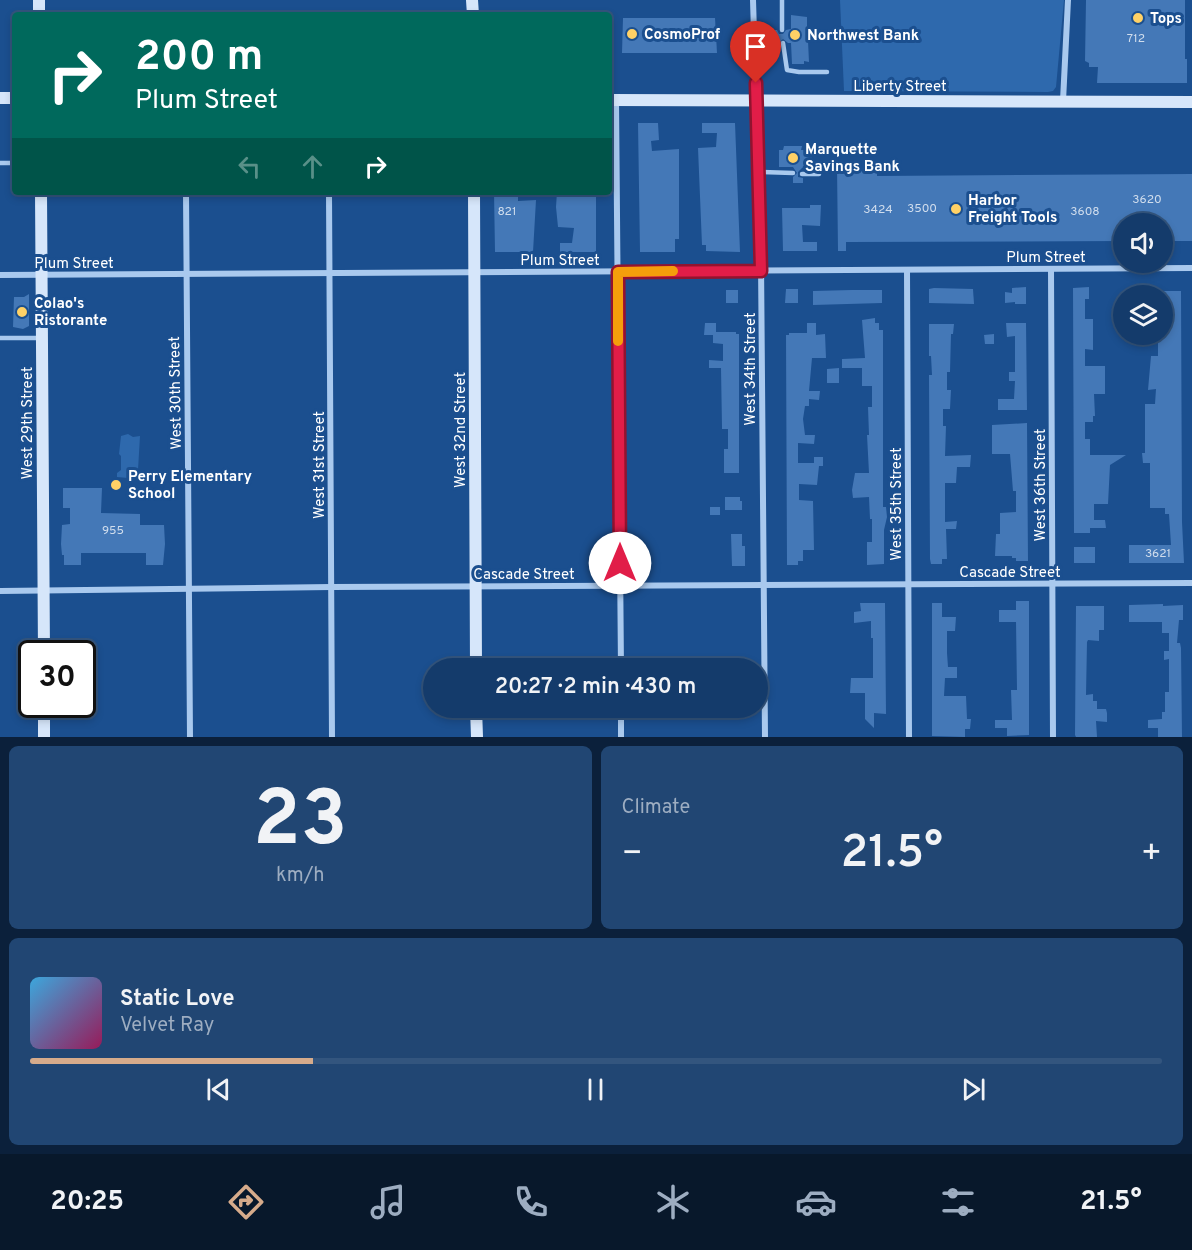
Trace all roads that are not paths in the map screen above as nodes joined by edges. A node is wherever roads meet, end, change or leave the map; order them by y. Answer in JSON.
{"nodes":[{"id":1,"x":753,"y":0,"type":"edge"},
{"id":2,"x":782,"y":0,"type":"edge"},
{"id":3,"x":1068,"y":0,"type":"edge"},
{"id":4,"x":782,"y":30,"type":"dead end"},
{"id":5,"x":783,"y":43,"type":"dead end"},
{"id":6,"x":827,"y":72,"type":"dead end"},
{"id":7,"x":613,"y":100,"type":"edge"},
{"id":8,"x":757,"y":100,"type":"junction"},
{"id":9,"x":1063,"y":101,"type":"junction"},
{"id":10,"x":1192,"y":102,"type":"edge"},
{"id":11,"x":759,"y":172,"type":"junction"},
{"id":12,"x":793,"y":173,"type":"dead end"},
{"id":13,"x":802,"y":174,"type":"dead end"},
{"id":14,"x":819,"y":174,"type":"dead end"},
{"id":15,"x":41,"y":195,"type":"edge"},
{"id":16,"x":186,"y":195,"type":"edge"},
{"id":17,"x":329,"y":195,"type":"edge"},
{"id":18,"x":474,"y":195,"type":"edge"},
{"id":19,"x":1192,"y":268,"type":"edge"},
{"id":20,"x":1051,"y":269,"type":"junction"},
{"id":21,"x":907,"y":270,"type":"junction"},
{"id":22,"x":761,"y":271,"type":"junction"},
{"id":23,"x":618,"y":272,"type":"junction"},
{"id":24,"x":330,"y":273,"type":"junction"},
{"id":25,"x":475,"y":273,"type":"junction"},
{"id":26,"x":186,"y":274,"type":"junction"},
{"id":27,"x":41,"y":275,"type":"junction"},
{"id":28,"x":0,"y":276,"type":"edge"},
{"id":29,"x":0,"y":338,"type":"edge"},
{"id":30,"x":42,"y":338,"type":"junction"},
{"id":31,"x":1192,"y":583,"type":"edge"},
{"id":32,"x":1052,"y":584,"type":"junction"},
{"id":33,"x":763,"y":585,"type":"junction"},
{"id":34,"x":908,"y":585,"type":"junction"},
{"id":35,"x":475,"y":586,"type":"junction"},
{"id":36,"x":620,"y":586,"type":"junction"},
{"id":37,"x":331,"y":587,"type":"junction"},
{"id":38,"x":189,"y":589,"type":"junction"},
{"id":39,"x":44,"y":590,"type":"junction"},
{"id":40,"x":0,"y":591,"type":"edge"},
{"id":41,"x":44,"y":640,"type":"edge"},
{"id":42,"x":476,"y":658,"type":"edge"},
{"id":43,"x":621,"y":658,"type":"edge"},
{"id":44,"x":44,"y":718,"type":"edge"},
{"id":45,"x":476,"y":718,"type":"edge"},
{"id":46,"x":621,"y":718,"type":"edge"},
{"id":47,"x":45,"y":737,"type":"edge"},
{"id":48,"x":190,"y":737,"type":"edge"},
{"id":49,"x":332,"y":737,"type":"edge"},
{"id":50,"x":477,"y":737,"type":"edge"},
{"id":51,"x":621,"y":737,"type":"edge"},
{"id":52,"x":765,"y":737,"type":"edge"},
{"id":53,"x":909,"y":737,"type":"edge"},
{"id":54,"x":1053,"y":737,"type":"edge"}],
"edges":[{"from":1,"to":8,"type":"street","name":"West 34th Street"},
{"from":2,"to":4,"type":"lane"},
{"from":3,"to":9,"type":"street"},
{"from":5,"to":6,"type":"lane"},
{"from":7,"to":8,"type":"street","name":"Liberty Street"},
{"from":7,"to":23,"type":"street"},
{"from":8,"to":9,"type":"street","name":"Liberty Street"},
{"from":8,"to":11,"type":"street","name":"West 34th Street"},
{"from":9,"to":10,"type":"street","name":"Liberty Street"},
{"from":11,"to":12,"type":"lane"},
{"from":11,"to":22,"type":"street","name":"West 34th Street"},
{"from":13,"to":14,"type":"lane"},
{"from":15,"to":27,"type":"street","name":"West 29th Street"},
{"from":16,"to":26,"type":"street","name":"West 30th Street"},
{"from":17,"to":24,"type":"street","name":"West 31st Street"},
{"from":18,"to":25,"type":"street","name":"West 32nd Street"},
{"from":19,"to":20,"type":"street","name":"Plum Street"},
{"from":20,"to":21,"type":"street","name":"Plum Street"},
{"from":20,"to":32,"type":"street","name":"West 36th Street"},
{"from":21,"to":22,"type":"street","name":"Plum Street"},
{"from":21,"to":34,"type":"street","name":"West 35th Street"},
{"from":22,"to":23,"type":"street","name":"Plum Street"},
{"from":22,"to":33,"type":"street","name":"West 34th Street"},
{"from":23,"to":25,"type":"street","name":"Plum Street"},
{"from":23,"to":36,"type":"street"},
{"from":24,"to":25,"type":"street","name":"Plum Street"},
{"from":24,"to":26,"type":"street","name":"Plum Street"},
{"from":24,"to":37,"type":"street","name":"West 31st Street"},
{"from":25,"to":35,"type":"street","name":"West 32nd Street"},
{"from":26,"to":27,"type":"street","name":"Plum Street"},
{"from":26,"to":38,"type":"street","name":"West 30th Street"},
{"from":27,"to":28,"type":"street","name":"Plum Street"},
{"from":27,"to":30,"type":"street","name":"West 29th Street"},
{"from":29,"to":30,"type":"lane"},
{"from":30,"to":39,"type":"street","name":"West 29th Street"},
{"from":31,"to":32,"type":"street","name":"Cascade Street"},
{"from":32,"to":34,"type":"street","name":"Cascade Street"},
{"from":32,"to":54,"type":"street","name":"West 36th Street"},
{"from":33,"to":34,"type":"street","name":"Cascade Street"},
{"from":33,"to":36,"type":"street","name":"Cascade Street"},
{"from":33,"to":52,"type":"street","name":"West 34th Street"},
{"from":34,"to":53,"type":"street","name":"West 35th Street"},
{"from":35,"to":36,"type":"street","name":"Cascade Street"},
{"from":35,"to":37,"type":"street","name":"Cascade Street"},
{"from":35,"to":42,"type":"street","name":"West 32nd Street"},
{"from":36,"to":43,"type":"street"},
{"from":37,"to":38,"type":"street","name":"Cascade Street"},
{"from":37,"to":49,"type":"street","name":"West 31st Street"},
{"from":38,"to":39,"type":"street","name":"Cascade Street"},
{"from":38,"to":48,"type":"street","name":"West 30th Street"},
{"from":39,"to":40,"type":"street","name":"Cascade Street"},
{"from":39,"to":41,"type":"street","name":"West 29th Street"},
{"from":44,"to":47,"type":"street"},
{"from":45,"to":50,"type":"street"},
{"from":46,"to":51,"type":"street"}]}
